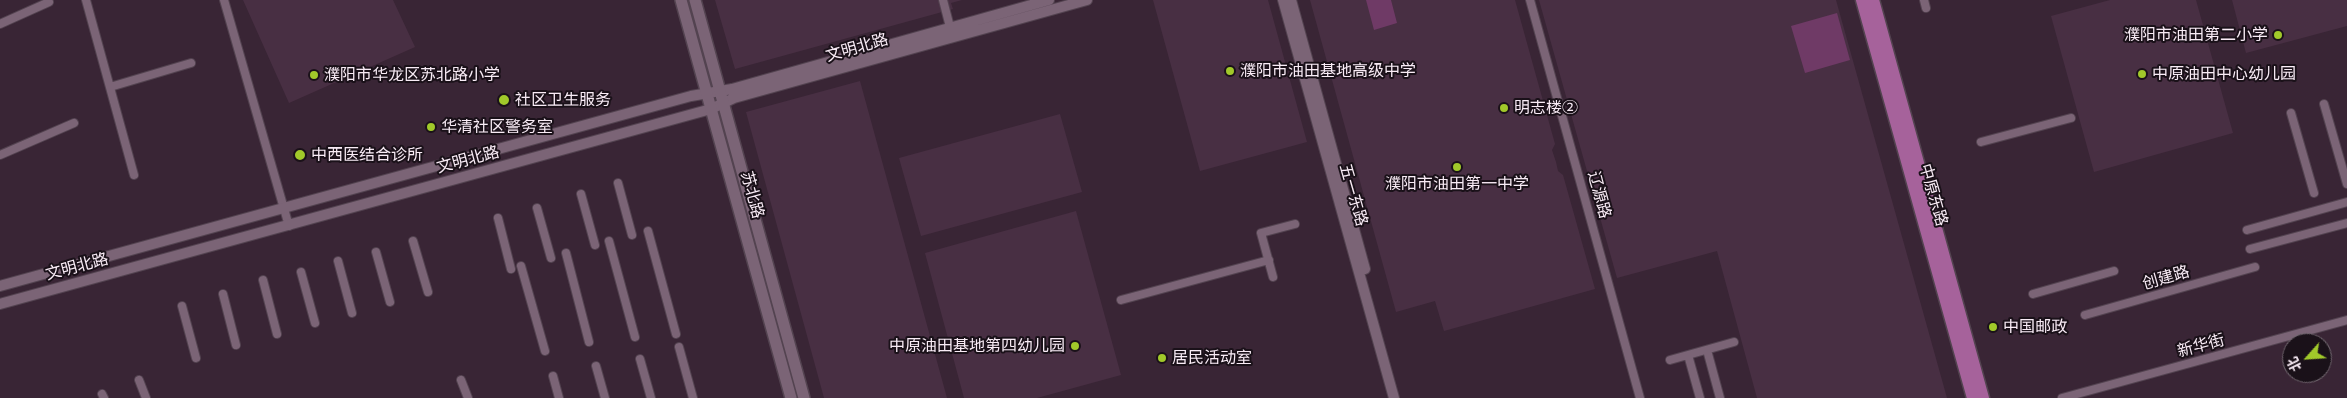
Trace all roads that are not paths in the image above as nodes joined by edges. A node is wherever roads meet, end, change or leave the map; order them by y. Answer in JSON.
{"nodes":[{"id":1,"x":86,"y":0,"type":"edge"},
{"id":2,"x":224,"y":0,"type":"edge"},
{"id":3,"x":681,"y":0,"type":"edge"},
{"id":4,"x":694,"y":0,"type":"edge"},
{"id":5,"x":943,"y":0,"type":"edge"},
{"id":6,"x":1050,"y":0,"type":"edge"},
{"id":7,"x":1086,"y":0,"type":"edge"},
{"id":8,"x":1283,"y":0,"type":"edge"},
{"id":9,"x":1291,"y":0,"type":"edge"},
{"id":10,"x":1530,"y":0,"type":"edge"},
{"id":11,"x":1862,"y":0,"type":"edge"},
{"id":12,"x":1873,"y":0,"type":"edge"},
{"id":13,"x":49,"y":2,"type":"dead end"},
{"id":14,"x":0,"y":24,"type":"edge"},
{"id":15,"x":950,"y":28,"type":"junction"},
{"id":16,"x":191,"y":63,"type":"dead end"},
{"id":17,"x":110,"y":87,"type":"junction"},
{"id":18,"x":719,"y":91,"type":"junction"},
{"id":19,"x":707,"y":93,"type":"junction"},
{"id":20,"x":722,"y":103,"type":"junction"},
{"id":21,"x":2324,"y":104,"type":"dead end"},
{"id":22,"x":712,"y":109,"type":"junction"},
{"id":23,"x":2291,"y":113,"type":"dead end"},
{"id":24,"x":2071,"y":118,"type":"dead end"},
{"id":25,"x":74,"y":123,"type":"dead end"},
{"id":26,"x":1981,"y":142,"type":"dead end"},
{"id":27,"x":0,"y":155,"type":"edge"},
{"id":28,"x":134,"y":175,"type":"dead end"},
{"id":29,"x":618,"y":183,"type":"dead end"},
{"id":30,"x":2347,"y":184,"type":"edge"},
{"id":31,"x":2314,"y":193,"type":"dead end"},
{"id":32,"x":580,"y":194,"type":"dead end"},
{"id":33,"x":2347,"y":202,"type":"edge"},
{"id":34,"x":284,"y":208,"type":"junction"},
{"id":35,"x":537,"y":208,"type":"dead end"},
{"id":36,"x":498,"y":218,"type":"dead end"},
{"id":37,"x":2347,"y":223,"type":"edge"},
{"id":38,"x":1296,"y":224,"type":"dead end"},
{"id":39,"x":289,"y":226,"type":"junction"},
{"id":40,"x":2247,"y":230,"type":"dead end"},
{"id":41,"x":648,"y":231,"type":"dead end"},
{"id":42,"x":632,"y":235,"type":"dead end"},
{"id":43,"x":413,"y":241,"type":"dead end"},
{"id":44,"x":609,"y":241,"type":"dead end"},
{"id":45,"x":595,"y":245,"type":"dead end"},
{"id":46,"x":2250,"y":249,"type":"dead end"},
{"id":47,"x":376,"y":252,"type":"dead end"},
{"id":48,"x":566,"y":254,"type":"dead end"},
{"id":49,"x":551,"y":258,"type":"dead end"},
{"id":50,"x":1268,"y":260,"type":"junction"},
{"id":51,"x":338,"y":261,"type":"dead end"},
{"id":52,"x":521,"y":266,"type":"dead end"},
{"id":53,"x":2255,"y":267,"type":"dead end"},
{"id":54,"x":511,"y":269,"type":"dead end"},
{"id":55,"x":301,"y":272,"type":"dead end"},
{"id":56,"x":2114,"y":272,"type":"dead end"},
{"id":57,"x":1273,"y":277,"type":"dead end"},
{"id":58,"x":263,"y":280,"type":"dead end"},
{"id":59,"x":0,"y":286,"type":"edge"},
{"id":60,"x":428,"y":292,"type":"dead end"},
{"id":61,"x":223,"y":294,"type":"dead end"},
{"id":62,"x":2033,"y":294,"type":"dead end"},
{"id":63,"x":1121,"y":300,"type":"dead end"},
{"id":64,"x":390,"y":302,"type":"dead end"},
{"id":65,"x":0,"y":304,"type":"edge"},
{"id":66,"x":182,"y":306,"type":"dead end"},
{"id":67,"x":352,"y":313,"type":"dead end"},
{"id":68,"x":2085,"y":315,"type":"dead end"},
{"id":69,"x":2347,"y":320,"type":"edge"},
{"id":70,"x":315,"y":323,"type":"dead end"},
{"id":71,"x":278,"y":334,"type":"dead end"},
{"id":72,"x":676,"y":334,"type":"dead end"},
{"id":73,"x":635,"y":337,"type":"dead end"},
{"id":74,"x":589,"y":342,"type":"dead end"},
{"id":75,"x":1734,"y":342,"type":"dead end"},
{"id":76,"x":236,"y":345,"type":"dead end"},
{"id":77,"x":679,"y":347,"type":"dead end"},
{"id":78,"x":1707,"y":350,"type":"junction"},
{"id":79,"x":544,"y":351,"type":"dead end"},
{"id":80,"x":1688,"y":355,"type":"junction"},
{"id":81,"x":196,"y":358,"type":"dead end"},
{"id":82,"x":640,"y":359,"type":"dead end"},
{"id":83,"x":1670,"y":360,"type":"dead end"},
{"id":84,"x":596,"y":366,"type":"dead end"},
{"id":85,"x":553,"y":376,"type":"dead end"},
{"id":86,"x":139,"y":380,"type":"dead end"},
{"id":87,"x":460,"y":380,"type":"dead end"},
{"id":88,"x":146,"y":398,"type":"edge"},
{"id":89,"x":468,"y":398,"type":"edge"},
{"id":90,"x":559,"y":398,"type":"edge"},
{"id":91,"x":605,"y":398,"type":"edge"},
{"id":92,"x":651,"y":398,"type":"edge"},
{"id":93,"x":693,"y":398,"type":"edge"},
{"id":94,"x":792,"y":398,"type":"edge"},
{"id":95,"x":804,"y":398,"type":"edge"},
{"id":96,"x":1394,"y":398,"type":"edge"},
{"id":97,"x":1401,"y":398,"type":"edge"},
{"id":98,"x":1640,"y":398,"type":"edge"},
{"id":99,"x":1700,"y":398,"type":"edge"},
{"id":100,"x":1720,"y":398,"type":"edge"},
{"id":101,"x":1973,"y":398,"type":"edge"},
{"id":102,"x":1983,"y":398,"type":"edge"},
{"id":103,"x":2062,"y":398,"type":"edge"}],
"edges":[{"from":1,"to":17,"type":"street"},
{"from":2,"to":34,"type":"street"},
{"from":3,"to":19,"type":"main road","name":"苏北路"},
{"from":4,"to":18,"type":"main road","name":"苏北路"},
{"from":5,"to":15,"type":"street"},
{"from":6,"to":15,"type":"street","name":"文明北路"},
{"from":7,"to":20,"type":"street","name":"文明北路"},
{"from":8,"to":96,"type":"street","name":"五一东路"},
{"from":9,"to":97,"type":"street","name":"五一东路"},
{"from":10,"to":98,"type":"street","name":"辽源路"},
{"from":11,"to":101,"type":"main road","name":"中原东路"},
{"from":12,"to":102,"type":"main road","name":"中原东路"},
{"from":13,"to":14,"type":"street"},
{"from":15,"to":18,"type":"street","name":"文明北路"},
{"from":16,"to":17,"type":"street"},
{"from":17,"to":28,"type":"street"},
{"from":18,"to":19,"type":"street","name":"文明北路"},
{"from":18,"to":20,"type":"main road","name":"苏北路"},
{"from":19,"to":22,"type":"main road","name":"苏北路"},
{"from":19,"to":34,"type":"street","name":"文明北路"},
{"from":20,"to":22,"type":"street","name":"文明北路"},
{"from":20,"to":95,"type":"main road","name":"苏北路"},
{"from":21,"to":30,"type":"street"},
{"from":22,"to":39,"type":"street","name":"文明北路"},
{"from":22,"to":94,"type":"main road","name":"苏北路"},
{"from":23,"to":31,"type":"street"},
{"from":24,"to":26,"type":"street"},
{"from":25,"to":27,"type":"street"},
{"from":29,"to":42,"type":"street"},
{"from":32,"to":45,"type":"street"},
{"from":33,"to":40,"type":"street"},
{"from":34,"to":39,"type":"street"},
{"from":34,"to":59,"type":"street","name":"文明北路"},
{"from":35,"to":49,"type":"street"},
{"from":36,"to":54,"type":"street"},
{"from":37,"to":46,"type":"street"},
{"from":38,"to":50,"type":"street"},
{"from":39,"to":65,"type":"street","name":"文明北路"},
{"from":41,"to":72,"type":"street"},
{"from":43,"to":60,"type":"street"},
{"from":44,"to":73,"type":"street"},
{"from":47,"to":64,"type":"street"},
{"from":48,"to":74,"type":"street"},
{"from":50,"to":57,"type":"street"},
{"from":50,"to":63,"type":"street"},
{"from":51,"to":67,"type":"street"},
{"from":52,"to":79,"type":"street"},
{"from":53,"to":68,"type":"street","name":"创建路"},
{"from":55,"to":70,"type":"street"},
{"from":56,"to":62,"type":"street"},
{"from":58,"to":71,"type":"street"},
{"from":61,"to":76,"type":"street"},
{"from":66,"to":81,"type":"street"},
{"from":69,"to":103,"type":"street","name":"新华街"},
{"from":75,"to":78,"type":"street"},
{"from":77,"to":93,"type":"street"},
{"from":78,"to":80,"type":"street"},
{"from":78,"to":100,"type":"street"},
{"from":80,"to":83,"type":"street"},
{"from":80,"to":99,"type":"street"},
{"from":82,"to":92,"type":"street"},
{"from":84,"to":91,"type":"street"},
{"from":85,"to":90,"type":"street"},
{"from":86,"to":88,"type":"street"},
{"from":87,"to":89,"type":"street"}]}
